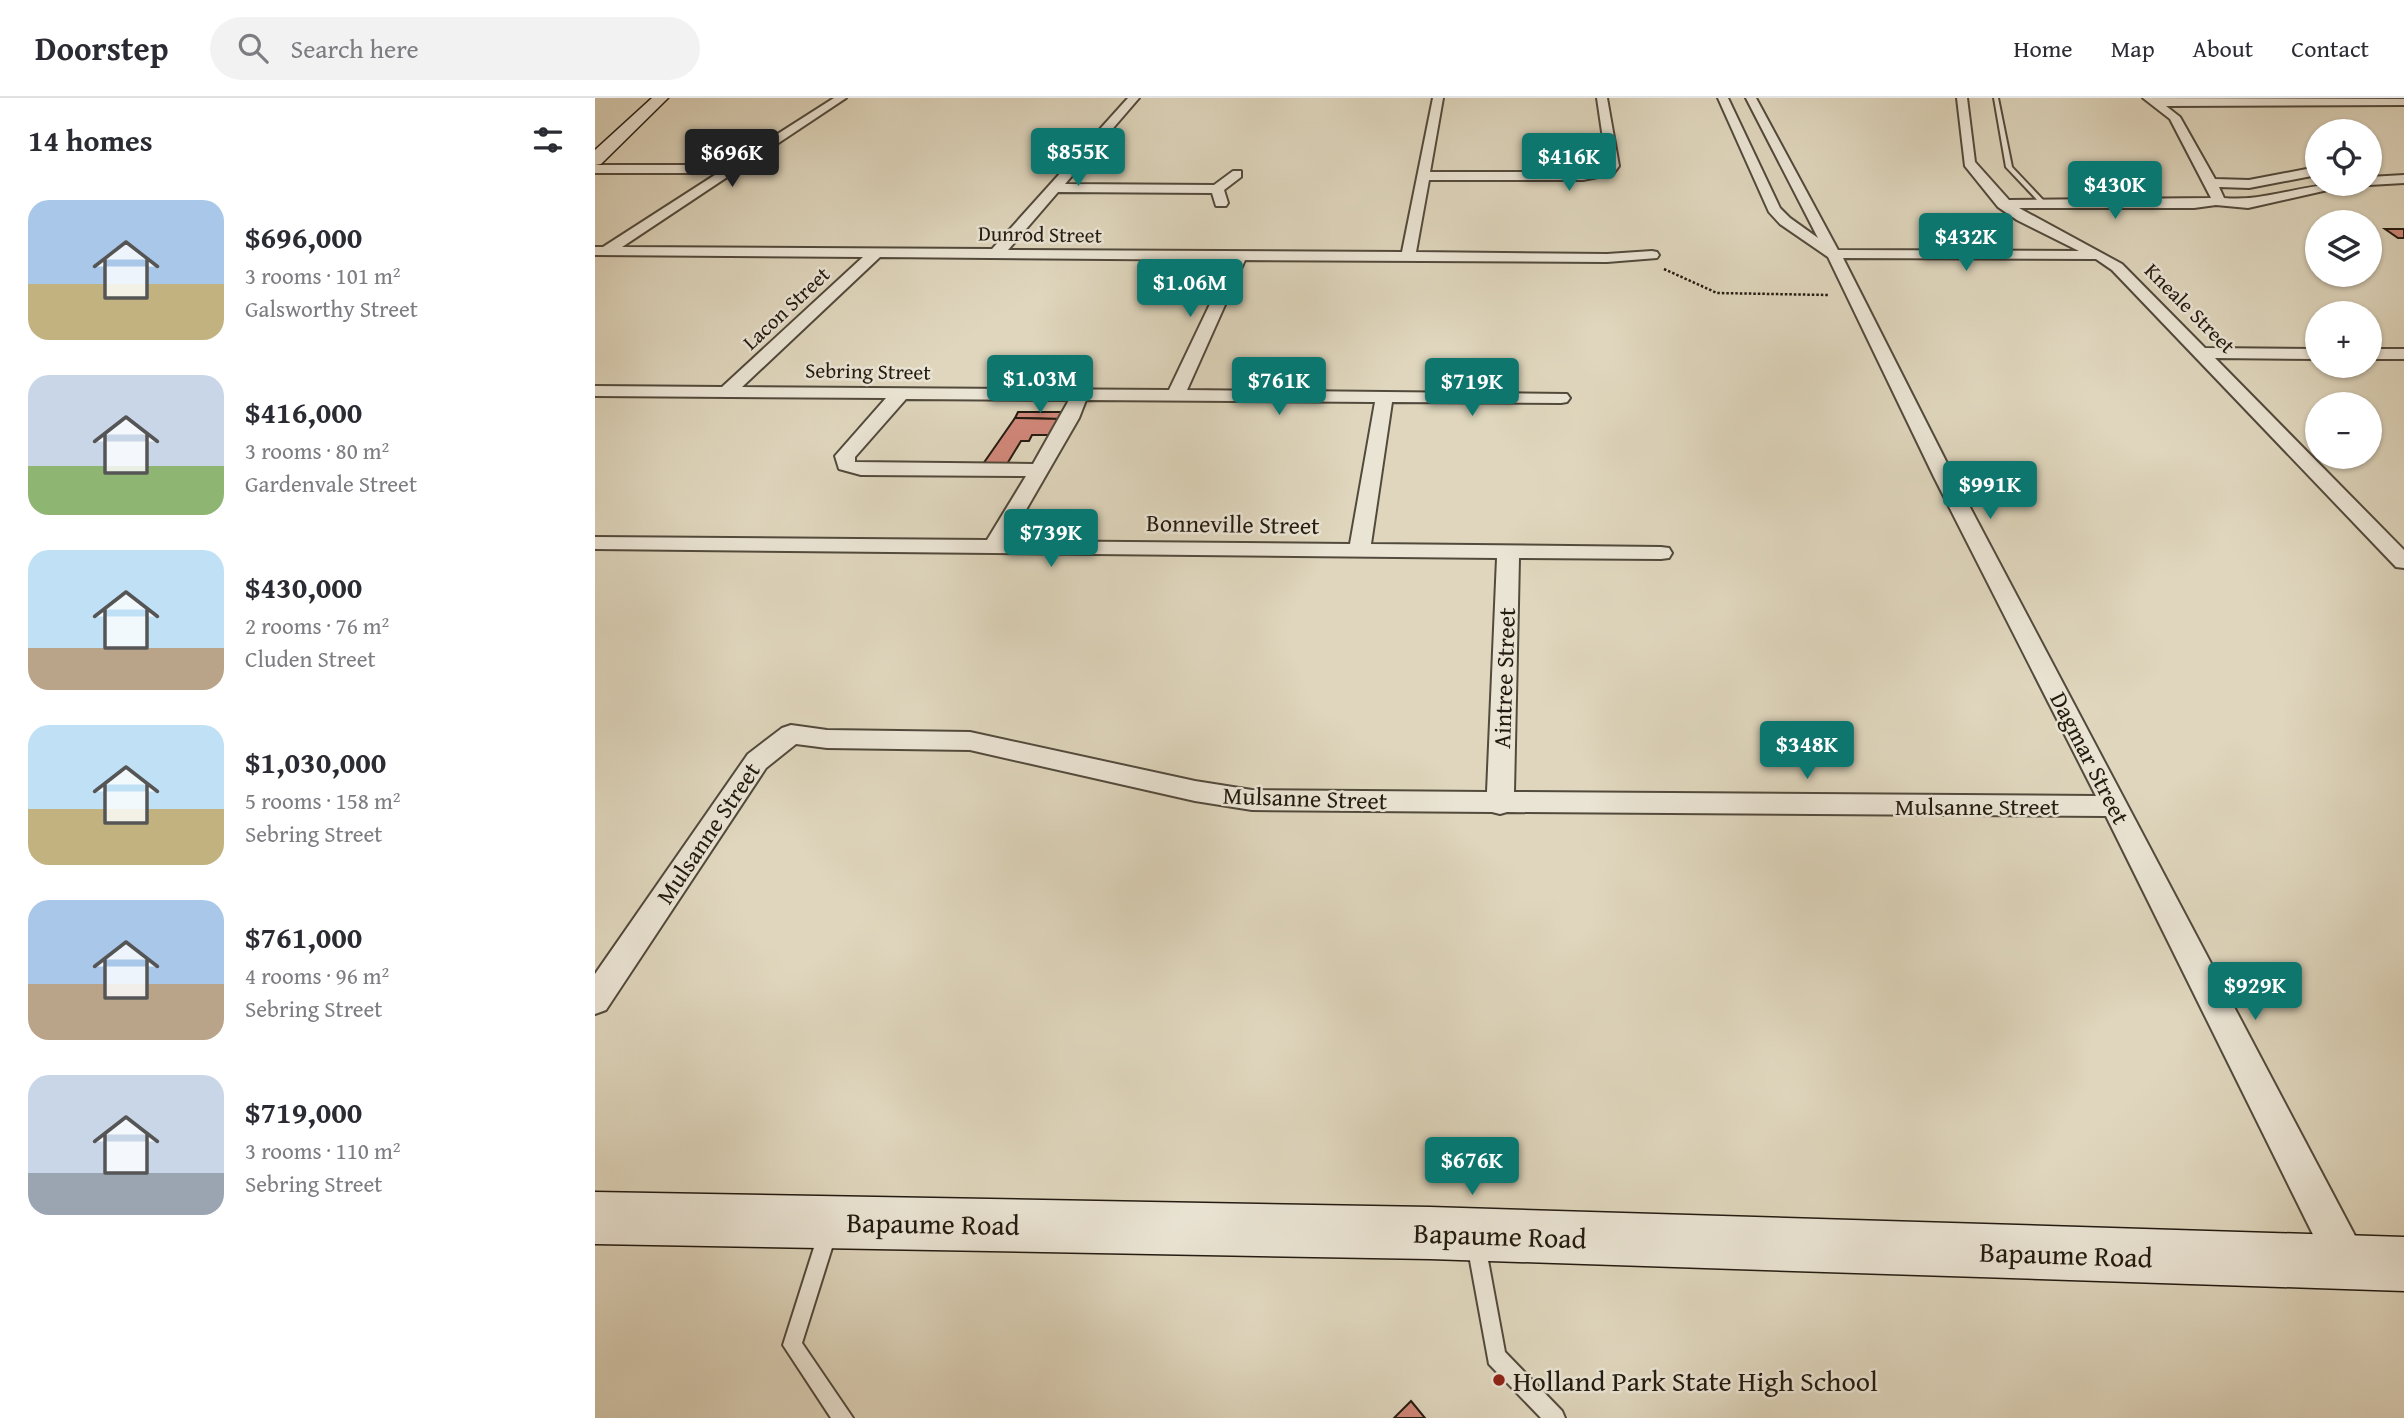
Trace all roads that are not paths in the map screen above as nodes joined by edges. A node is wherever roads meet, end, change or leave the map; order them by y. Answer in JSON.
{"nodes":[{"id":1,"x":661,"y":98,"type":"edge"},
{"id":2,"x":841,"y":98,"type":"edge"},
{"id":3,"x":1134,"y":98,"type":"edge"},
{"id":4,"x":1438,"y":98,"type":"edge"},
{"id":5,"x":1601,"y":98,"type":"edge"},
{"id":6,"x":1723,"y":98,"type":"edge"},
{"id":7,"x":1751,"y":98,"type":"edge"},
{"id":8,"x":1962,"y":98,"type":"edge"},
{"id":9,"x":1996,"y":98,"type":"edge"},
{"id":10,"x":2151,"y":100,"type":"edge"},
{"id":11,"x":2404,"y":102,"type":"edge"},
{"id":12,"x":601,"y":145,"type":"edge"},
{"id":13,"x":595,"y":160,"type":"edge"},
{"id":14,"x":595,"y":169,"type":"edge"},
{"id":15,"x":731,"y":169,"type":"junction"},
{"id":16,"x":2305,"y":173,"type":"edge"},
{"id":17,"x":1237,"y":174,"type":"dead end"},
{"id":18,"x":1423,"y":176,"type":"junction"},
{"id":19,"x":2404,"y":178,"type":"edge"},
{"id":20,"x":2382,"y":180,"type":"edge"},
{"id":21,"x":2211,"y":183,"type":"junction"},
{"id":22,"x":1055,"y":188,"type":"junction"},
{"id":23,"x":1217,"y":189,"type":"junction"},
{"id":24,"x":2305,"y":191,"type":"edge"},
{"id":25,"x":2216,"y":201,"type":"junction"},
{"id":26,"x":1221,"y":203,"type":"dead end"},
{"id":27,"x":2043,"y":203,"type":"junction"},
{"id":28,"x":2003,"y":204,"type":"junction"},
{"id":29,"x":600,"y":251,"type":"edge"},
{"id":30,"x":874,"y":254,"type":"junction"},
{"id":31,"x":996,"y":254,"type":"junction"},
{"id":32,"x":1832,"y":254,"type":"junction"},
{"id":33,"x":2099,"y":255,"type":"junction"},
{"id":34,"x":1645,"y":256,"type":"road end"},
{"id":35,"x":1239,"y":257,"type":"junction"},
{"id":36,"x":1408,"y":257,"type":"junction"},
{"id":37,"x":2203,"y":353,"type":"junction"},
{"id":38,"x":2305,"y":354,"type":"edge"},
{"id":39,"x":2382,"y":354,"type":"edge"},
{"id":40,"x":2404,"y":354,"type":"edge"},
{"id":41,"x":595,"y":391,"type":"edge"},
{"id":42,"x":726,"y":392,"type":"junction"},
{"id":43,"x":900,"y":394,"type":"junction"},
{"id":44,"x":1079,"y":396,"type":"junction"},
{"id":45,"x":1175,"y":396,"type":"junction"},
{"id":46,"x":1561,"y":398,"type":"dead end"},
{"id":47,"x":1384,"y":399,"type":"junction"},
{"id":48,"x":1040,"y":470,"type":"junction"},
{"id":49,"x":595,"y":543,"type":"edge"},
{"id":50,"x":994,"y":547,"type":"junction"},
{"id":51,"x":1359,"y":551,"type":"junction"},
{"id":52,"x":1508,"y":552,"type":"junction"},
{"id":53,"x":1661,"y":553,"type":"dead end"},
{"id":54,"x":2404,"y":562,"type":"edge"},
{"id":55,"x":1500,"y":804,"type":"junction"},
{"id":56,"x":2115,"y":806,"type":"junction"},
{"id":57,"x":595,"y":1000,"type":"edge"},
{"id":58,"x":595,"y":1218,"type":"edge"},
{"id":59,"x":831,"y":1221,"type":"junction"},
{"id":60,"x":1474,"y":1234,"type":"junction"},
{"id":61,"x":2348,"y":1263,"type":"junction"},
{"id":62,"x":2404,"y":1264,"type":"edge"},
{"id":63,"x":842,"y":1418,"type":"edge"},
{"id":64,"x":1555,"y":1418,"type":"edge"}],
"edges":[{"from":1,"to":12,"type":"street"},
{"from":2,"to":15,"type":"street"},
{"from":3,"to":22,"type":"street"},
{"from":4,"to":18,"type":"street"},
{"from":5,"to":18,"type":"street"},
{"from":6,"to":32,"type":"street","name":"Dagmar Street"},
{"from":7,"to":32,"type":"street","name":"Dagmar Street"},
{"from":8,"to":28,"type":"street","name":"Kneale Street"},
{"from":9,"to":27,"type":"lane"},
{"from":10,"to":11,"type":"street"},
{"from":10,"to":21,"type":"street"},
{"from":12,"to":13,"type":"street"},
{"from":14,"to":15,"type":"street"},
{"from":15,"to":29,"type":"street"},
{"from":16,"to":21,"type":"street"},
{"from":17,"to":23,"type":"street"},
{"from":18,"to":36,"type":"street"},
{"from":19,"to":20,"type":"street"},
{"from":21,"to":25,"type":"street"},
{"from":22,"to":23,"type":"street"},
{"from":22,"to":31,"type":"street"},
{"from":23,"to":26,"type":"street"},
{"from":24,"to":25,"type":"street"},
{"from":25,"to":27,"type":"street"},
{"from":27,"to":28,"type":"street"},
{"from":28,"to":33,"type":"street","name":"Kneale Street"},
{"from":29,"to":30,"type":"street","name":"Dunrod Street"},
{"from":30,"to":31,"type":"street","name":"Dunrod Street"},
{"from":30,"to":42,"type":"street","name":"Lacon Street"},
{"from":31,"to":35,"type":"street","name":"Dunrod Street"},
{"from":32,"to":33,"type":"street"},
{"from":32,"to":56,"type":"street","name":"Dagmar Street"},
{"from":33,"to":37,"type":"street","name":"Kneale Street"},
{"from":34,"to":36,"type":"street","name":"Dunrod Street"},
{"from":35,"to":36,"type":"street","name":"Dunrod Street"},
{"from":35,"to":45,"type":"street"},
{"from":37,"to":38,"type":"street"},
{"from":37,"to":54,"type":"street","name":"Kneale Street"},
{"from":39,"to":40,"type":"street"},
{"from":41,"to":42,"type":"street","name":"Sebring Street"},
{"from":42,"to":43,"type":"street","name":"Sebring Street"},
{"from":43,"to":44,"type":"street","name":"Sebring Street"},
{"from":43,"to":48,"type":"street"},
{"from":44,"to":45,"type":"street","name":"Sebring Street"},
{"from":44,"to":48,"type":"street"},
{"from":45,"to":47,"type":"street","name":"Sebring Street"},
{"from":46,"to":47,"type":"street","name":"Sebring Street"},
{"from":47,"to":51,"type":"street"},
{"from":48,"to":50,"type":"street"},
{"from":49,"to":50,"type":"street","name":"Bonneville Street"},
{"from":50,"to":51,"type":"street","name":"Bonneville Street"},
{"from":51,"to":52,"type":"street","name":"Bonneville Street"},
{"from":52,"to":53,"type":"street","name":"Bonneville Street"},
{"from":52,"to":55,"type":"street","name":"Aintree Street"},
{"from":55,"to":56,"type":"street","name":"Mulsanne Street"},
{"from":55,"to":57,"type":"street","name":"Mulsanne Street"},
{"from":56,"to":61,"type":"street","name":"Dagmar Street"},
{"from":58,"to":59,"type":"street","name":"Bapaume Road"},
{"from":59,"to":60,"type":"street","name":"Bapaume Road"},
{"from":59,"to":63,"type":"lane"},
{"from":60,"to":61,"type":"street","name":"Bapaume Road"},
{"from":60,"to":64,"type":"lane"},
{"from":61,"to":62,"type":"street","name":"Bapaume Road"}]}
